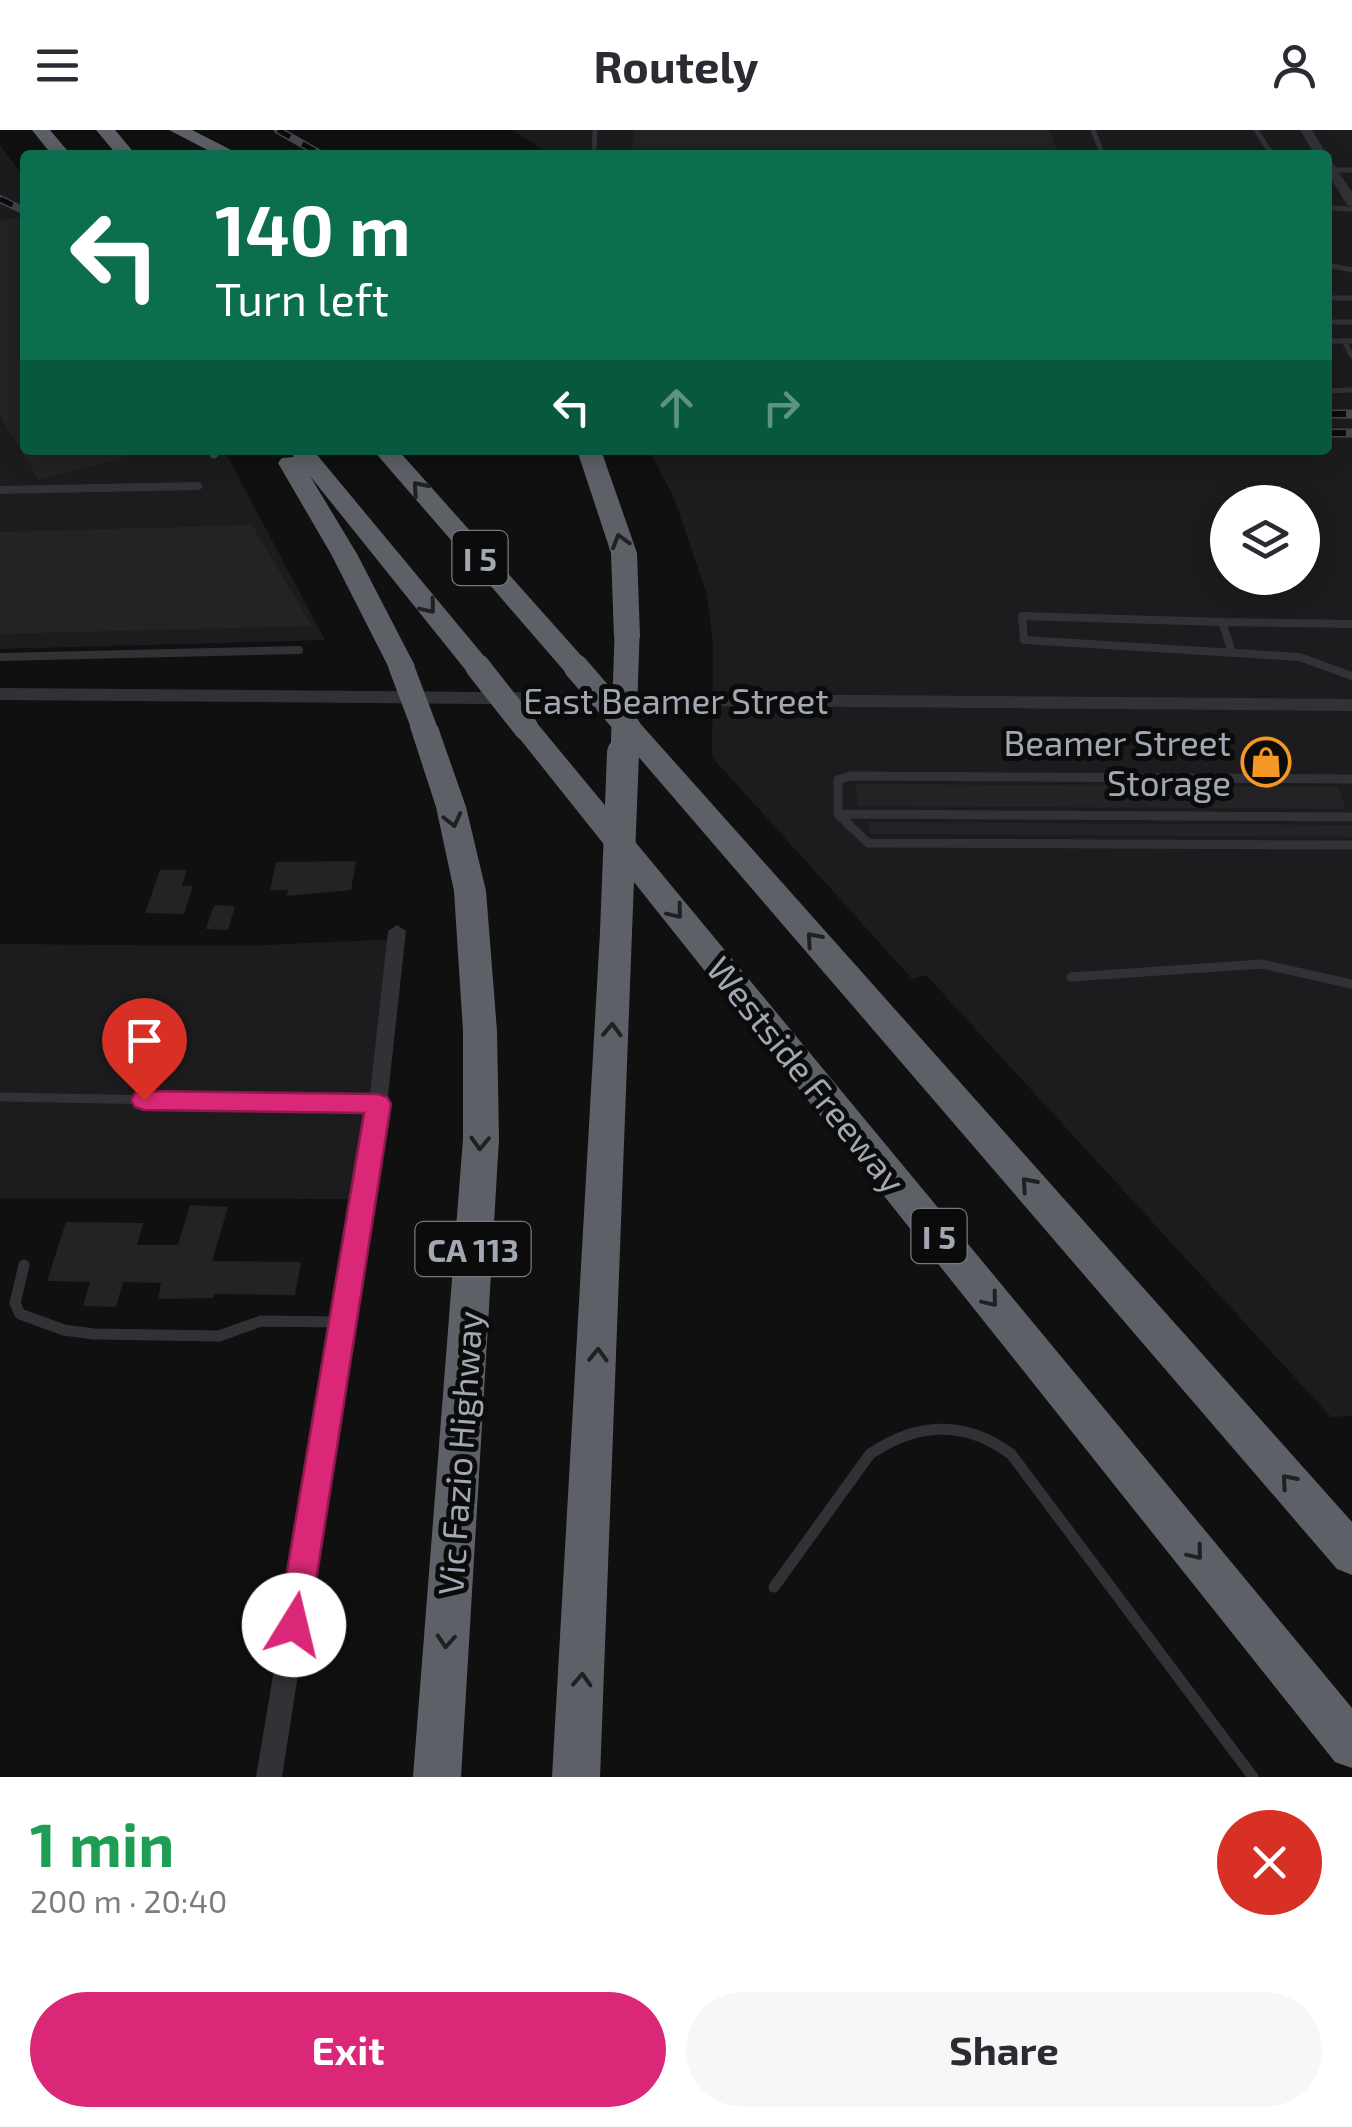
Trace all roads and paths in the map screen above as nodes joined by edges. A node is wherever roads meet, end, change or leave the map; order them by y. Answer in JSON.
{"nodes":[{"id":1,"x":42,"y":130,"type":"edge"},
{"id":2,"x":105,"y":130,"type":"edge"},
{"id":3,"x":178,"y":130,"type":"edge"},
{"id":4,"x":58,"y":150,"type":"edge"},
{"id":5,"x":123,"y":150,"type":"edge"},
{"id":6,"x":221,"y":150,"type":"edge"},
{"id":7,"x":1332,"y":172,"type":"edge"},
{"id":8,"x":1351,"y":200,"type":"edge"},
{"id":9,"x":1348,"y":341,"type":"edge"},
{"id":10,"x":1352,"y":356,"type":"edge"},
{"id":11,"x":286,"y":455,"type":"edge"},
{"id":12,"x":305,"y":455,"type":"edge"},
{"id":13,"x":389,"y":455,"type":"edge"},
{"id":14,"x":591,"y":455,"type":"edge"},
{"id":15,"x":198,"y":486,"type":"dead end"},
{"id":16,"x":0,"y":490,"type":"edge"},
{"id":17,"x":1222,"y":622,"type":"junction"},
{"id":18,"x":1352,"y":624,"type":"edge"},
{"id":19,"x":300,"y":650,"type":"dead end"},
{"id":20,"x":1232,"y":652,"type":"junction"},
{"id":21,"x":0,"y":657,"type":"edge"},
{"id":22,"x":1352,"y":676,"type":"edge"},
{"id":23,"x":0,"y":694,"type":"edge"},
{"id":24,"x":1352,"y":705,"type":"edge"},
{"id":25,"x":1351,"y":783,"type":"edge"},
{"id":26,"x":838,"y":814,"type":"junction"},
{"id":27,"x":1352,"y":817,"type":"edge"},
{"id":28,"x":1352,"y":845,"type":"edge"},
{"id":29,"x":397,"y":931,"type":"dead end"},
{"id":30,"x":1071,"y":977,"type":"dead end"},
{"id":31,"x":1352,"y":984,"type":"edge"},
{"id":32,"x":0,"y":1096,"type":"edge"},
{"id":33,"x":378,"y":1104,"type":"junction"},
{"id":34,"x":24,"y":1265,"type":"dead end"},
{"id":35,"x":343,"y":1322,"type":"junction"},
{"id":36,"x":1352,"y":1554,"type":"edge"},
{"id":37,"x":774,"y":1586,"type":"dead end"},
{"id":38,"x":1352,"y":1745,"type":"edge"},
{"id":39,"x":269,"y":1777,"type":"edge"},
{"id":40,"x":437,"y":1777,"type":"edge"},
{"id":41,"x":576,"y":1777,"type":"edge"},
{"id":42,"x":1253,"y":1777,"type":"edge"}],
"edges":[{"from":1,"to":4,"type":"highway"},
{"from":2,"to":5,"type":"highway"},
{"from":3,"to":6,"type":"highway"},
{"from":7,"to":8,"type":"street"},
{"from":9,"to":10,"type":"lane"},
{"from":11,"to":40,"type":"highway","name":"Vic Fazio Highway","number":"CA 113","one_way":true,"bridge":true},
{"from":12,"to":38,"type":"highway","name":"Westside Freeway","number":"I 5","one_way":true,"bridge":true},
{"from":36,"to":13,"type":"highway","number":"I 5","one_way":true,"bridge":true},
{"from":41,"to":14,"type":"highway","one_way":true,"bridge":true},
{"from":15,"to":16,"type":"lane"},
{"from":17,"to":18,"type":"lane"},
{"from":17,"to":20,"type":"lane"},
{"from":17,"to":20,"type":"lane"},
{"from":19,"to":21,"type":"lane"},
{"from":20,"to":22,"type":"lane"},
{"from":23,"to":24,"type":"street","name":"East Beamer Street"},
{"from":25,"to":26,"type":"lane"},
{"from":26,"to":27,"type":"lane"},
{"from":26,"to":28,"type":"lane"},
{"from":29,"to":33,"type":"street"},
{"from":30,"to":31,"type":"lane"},
{"from":32,"to":33,"type":"lane"},
{"from":33,"to":35,"type":"street"},
{"from":34,"to":35,"type":"lane"},
{"from":35,"to":39,"type":"street"},
{"from":37,"to":42,"type":"lane"}]}
